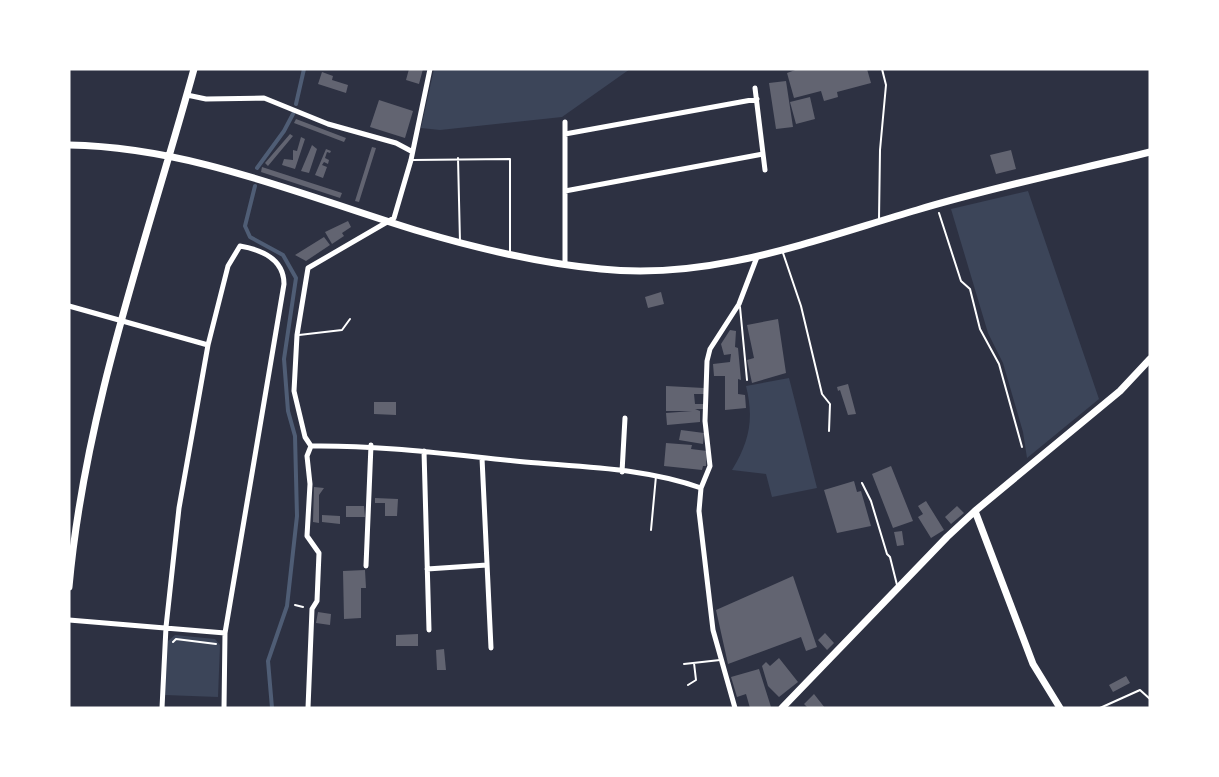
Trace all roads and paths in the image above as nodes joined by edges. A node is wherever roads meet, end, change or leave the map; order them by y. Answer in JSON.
{"nodes":[{"id":1,"x":194,"y":69,"type":"edge"},
{"id":2,"x":429,"y":69,"type":"edge"},
{"id":3,"x":882,"y":69,"type":"edge"},
{"id":4,"x":755,"y":88,"type":"dead end"},
{"id":5,"x":187,"y":95,"type":"junction"},
{"id":6,"x":757,"y":99,"type":"junction"},
{"id":7,"x":565,"y":122,"type":"dead end"},
{"id":8,"x":565,"y":134,"type":"junction"},
{"id":9,"x":69,"y":145,"type":"edge"},
{"id":10,"x":411,"y":151,"type":"junction"},
{"id":11,"x":1150,"y":152,"type":"edge"},
{"id":12,"x":763,"y":154,"type":"junction"},
{"id":13,"x":170,"y":156,"type":"junction"},
{"id":14,"x":458,"y":158,"type":"junction"},
{"id":15,"x":411,"y":160,"type":"junction"},
{"id":16,"x":765,"y":170,"type":"dead end"},
{"id":17,"x":565,"y":191,"type":"junction"},
{"id":18,"x":936,"y":204,"type":"junction"},
{"id":19,"x":389,"y":221,"type":"junction"},
{"id":20,"x":879,"y":222,"type":"junction"},
{"id":21,"x":460,"y":243,"type":"junction"},
{"id":22,"x":782,"y":250,"type":"junction"},
{"id":23,"x":510,"y":254,"type":"junction"},
{"id":24,"x":757,"y":257,"type":"junction"},
{"id":25,"x":565,"y":264,"type":"junction"},
{"id":26,"x":739,"y":304,"type":"junction"},
{"id":27,"x":69,"y":306,"type":"edge"},
{"id":28,"x":350,"y":319,"type":"dead end"},
{"id":29,"x":121,"y":321,"type":"junction"},
{"id":30,"x":297,"y":335,"type":"junction"},
{"id":31,"x":208,"y":345,"type":"junction"},
{"id":32,"x":1150,"y":359,"type":"edge"},
{"id":33,"x":747,"y":380,"type":"dead end"},
{"id":34,"x":625,"y":418,"type":"dead end"},
{"id":35,"x":829,"y":430,"type":"dead end"},
{"id":36,"x":371,"y":445,"type":"junction"},
{"id":37,"x":311,"y":446,"type":"junction"},
{"id":38,"x":1022,"y":447,"type":"dead end"},
{"id":39,"x":424,"y":451,"type":"junction"},
{"id":40,"x":482,"y":458,"type":"junction"},
{"id":41,"x":622,"y":472,"type":"junction"},
{"id":42,"x":656,"y":476,"type":"junction"},
{"id":43,"x":862,"y":483,"type":"dead end"},
{"id":44,"x":701,"y":488,"type":"junction"},
{"id":45,"x":975,"y":511,"type":"junction"},
{"id":46,"x":651,"y":530,"type":"dead end"},
{"id":47,"x":366,"y":566,"type":"dead end"},
{"id":48,"x":487,"y":566,"type":"junction"},
{"id":49,"x":427,"y":569,"type":"junction"},
{"id":50,"x":69,"y":587,"type":"edge"},
{"id":51,"x":897,"y":588,"type":"junction"},
{"id":52,"x":69,"y":621,"type":"edge"},
{"id":53,"x":166,"y":627,"type":"junction"},
{"id":54,"x":429,"y":630,"type":"dead end"},
{"id":55,"x":225,"y":633,"type":"junction"},
{"id":56,"x":171,"y":643,"type":"dead end"},
{"id":57,"x":218,"y":647,"type":"dead end"},
{"id":58,"x":491,"y":648,"type":"dead end"},
{"id":59,"x":720,"y":660,"type":"junction"},
{"id":60,"x":694,"y":663,"type":"junction"},
{"id":61,"x":684,"y":664,"type":"dead end"},
{"id":62,"x":688,"y":685,"type":"dead end"},
{"id":63,"x":1150,"y":699,"type":"edge"},
{"id":64,"x":162,"y":708,"type":"edge"},
{"id":65,"x":224,"y":708,"type":"edge"},
{"id":66,"x":308,"y":708,"type":"edge"},
{"id":67,"x":735,"y":708,"type":"edge"},
{"id":68,"x":782,"y":708,"type":"edge"},
{"id":69,"x":1060,"y":708,"type":"edge"},
{"id":70,"x":1100,"y":708,"type":"edge"}],
"edges":[{"from":1,"to":5,"type":"street"},
{"from":2,"to":10,"type":"street"},
{"from":3,"to":20,"type":"lane"},
{"from":4,"to":6,"type":"street"},
{"from":5,"to":10,"type":"street"},
{"from":5,"to":13,"type":"street"},
{"from":6,"to":8,"type":"street"},
{"from":6,"to":12,"type":"street"},
{"from":7,"to":8,"type":"street"},
{"from":8,"to":17,"type":"street"},
{"from":9,"to":13,"type":"street"},
{"from":10,"to":15,"type":"street"},
{"from":11,"to":18,"type":"street"},
{"from":12,"to":16,"type":"street"},
{"from":12,"to":17,"type":"street"},
{"from":13,"to":19,"type":"street"},
{"from":13,"to":29,"type":"street"},
{"from":14,"to":15,"type":"lane"},
{"from":14,"to":21,"type":"lane"},
{"from":14,"to":23,"type":"lane"},
{"from":15,"to":19,"type":"street"},
{"from":17,"to":25,"type":"street"},
{"from":18,"to":20,"type":"street"},
{"from":18,"to":38,"type":"path"},
{"from":19,"to":21,"type":"street"},
{"from":19,"to":30,"type":"street"},
{"from":20,"to":22,"type":"street"},
{"from":21,"to":23,"type":"street"},
{"from":22,"to":24,"type":"street"},
{"from":22,"to":35,"type":"lane"},
{"from":23,"to":25,"type":"street"},
{"from":24,"to":25,"type":"street"},
{"from":24,"to":26,"type":"street"},
{"from":26,"to":33,"type":"lane"},
{"from":26,"to":44,"type":"street"},
{"from":27,"to":29,"type":"street"},
{"from":28,"to":30,"type":"lane"},
{"from":29,"to":31,"type":"street"},
{"from":29,"to":50,"type":"street"},
{"from":30,"to":37,"type":"street"},
{"from":31,"to":53,"type":"street"},
{"from":31,"to":55,"type":"street"},
{"from":32,"to":45,"type":"street"},
{"from":34,"to":41,"type":"street"},
{"from":36,"to":37,"type":"street"},
{"from":36,"to":39,"type":"street"},
{"from":36,"to":47,"type":"street"},
{"from":37,"to":66,"type":"street"},
{"from":39,"to":40,"type":"street"},
{"from":39,"to":49,"type":"street"},
{"from":40,"to":41,"type":"street"},
{"from":40,"to":48,"type":"street"},
{"from":41,"to":42,"type":"street"},
{"from":42,"to":44,"type":"street"},
{"from":42,"to":46,"type":"lane"},
{"from":43,"to":51,"type":"lane"},
{"from":44,"to":59,"type":"street"},
{"from":45,"to":51,"type":"street"},
{"from":45,"to":69,"type":"street"},
{"from":48,"to":49,"type":"street"},
{"from":48,"to":58,"type":"street"},
{"from":49,"to":54,"type":"street"},
{"from":51,"to":68,"type":"street"},
{"from":52,"to":53,"type":"street"},
{"from":53,"to":55,"type":"street"},
{"from":53,"to":64,"type":"street"},
{"from":55,"to":65,"type":"street"},
{"from":56,"to":57,"type":"path"},
{"from":59,"to":60,"type":"lane"},
{"from":59,"to":67,"type":"street"},
{"from":60,"to":61,"type":"lane"},
{"from":60,"to":62,"type":"lane"},
{"from":63,"to":70,"type":"lane"}]}
